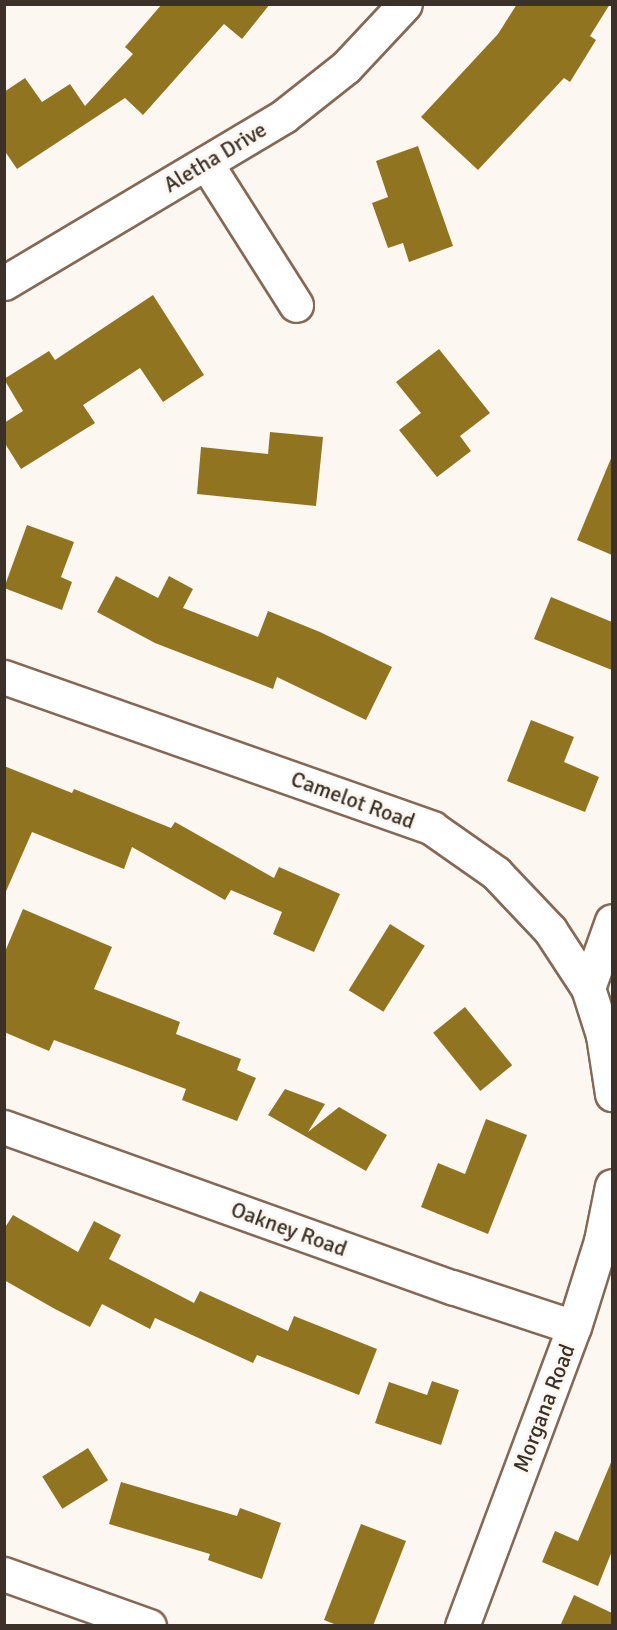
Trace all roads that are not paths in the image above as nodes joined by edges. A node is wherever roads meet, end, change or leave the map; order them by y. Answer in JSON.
{"nodes":[{"id":1,"x":405,"y":4,"type":"edge"},
{"id":2,"x":206,"y":163,"type":"junction"},
{"id":3,"x":4,"y":283,"type":"edge"},
{"id":4,"x":296,"y":305,"type":"dead end"},
{"id":5,"x":4,"y":677,"type":"edge"},
{"id":6,"x":612,"y":921,"type":"edge"},
{"id":7,"x":588,"y":988,"type":"junction"},
{"id":8,"x":608,"y":1037,"type":"edge"},
{"id":9,"x":612,"y":1094,"type":"edge"},
{"id":10,"x":4,"y":1126,"type":"edge"},
{"id":11,"x":612,"y":1186,"type":"edge"},
{"id":12,"x":574,"y":1327,"type":"junction"},
{"id":13,"x":4,"y":1574,"type":"edge"},
{"id":14,"x":149,"y":1626,"type":"edge"},
{"id":15,"x":462,"y":1626,"type":"edge"}],
"edges":[{"from":1,"to":2,"type":"street","name":"Aletha Drive"},
{"from":2,"to":3,"type":"street","name":"Aletha Drive"},
{"from":2,"to":4,"type":"street"},
{"from":5,"to":7,"type":"street","name":"Camelot Road"},
{"from":6,"to":7,"type":"street"},
{"from":7,"to":8,"type":"street","name":"Camelot Road"},
{"from":8,"to":9,"type":"street"},
{"from":10,"to":12,"type":"street","name":"Oakney Road"},
{"from":11,"to":12,"type":"street","name":"Morgana Road"},
{"from":12,"to":15,"type":"street","name":"Morgana Road"},
{"from":13,"to":14,"type":"street"}]}
